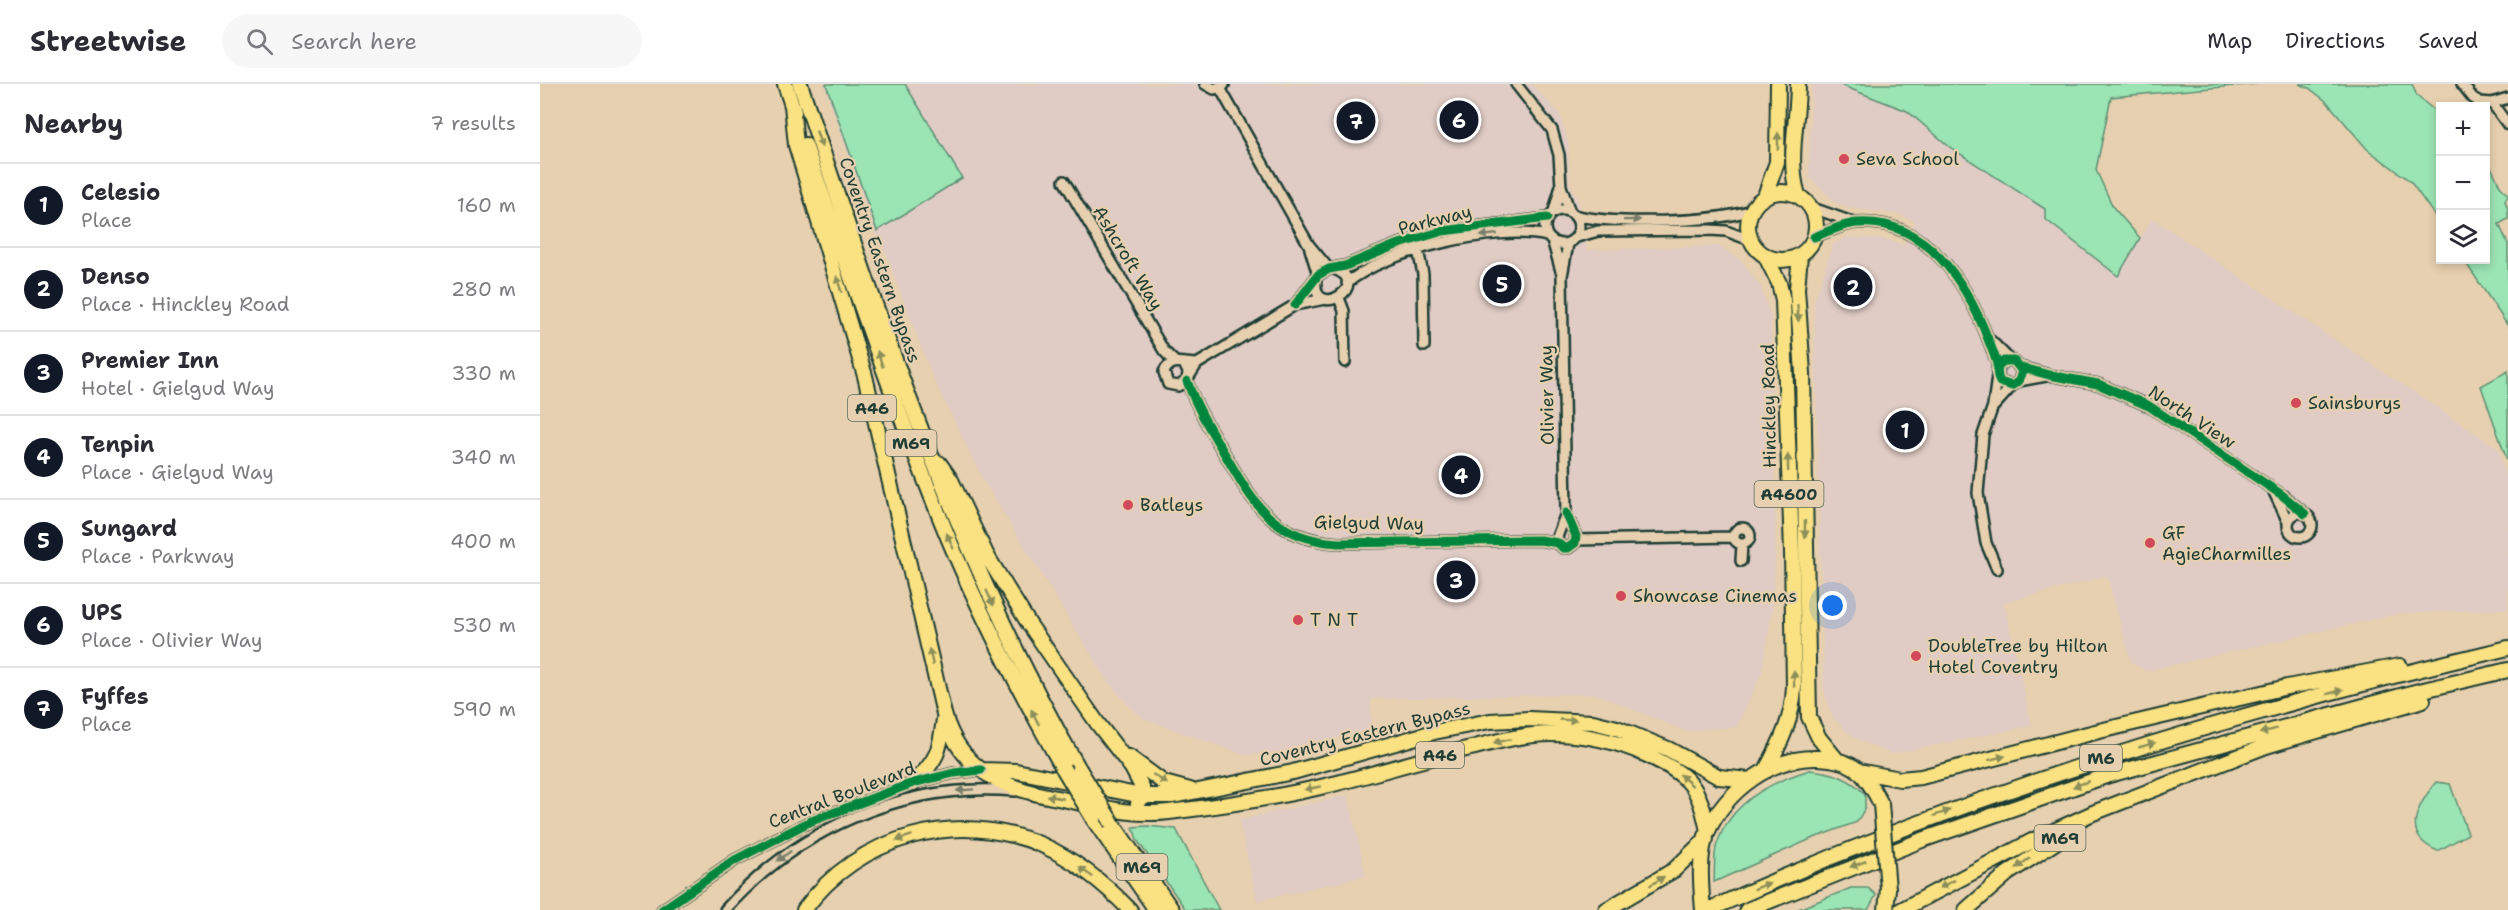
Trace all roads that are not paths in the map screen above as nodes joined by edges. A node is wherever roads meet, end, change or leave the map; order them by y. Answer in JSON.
{"nodes":[{"id":1,"x":784,"y":84,"type":"edge"},
{"id":2,"x":800,"y":84,"type":"edge"},
{"id":3,"x":1205,"y":84,"type":"edge"},
{"id":4,"x":1516,"y":84,"type":"edge"},
{"id":5,"x":1778,"y":84,"type":"edge"},
{"id":6,"x":1798,"y":84,"type":"edge"},
{"id":7,"x":2462,"y":84,"type":"edge"},
{"id":8,"x":1222,"y":86,"type":"edge"},
{"id":9,"x":2508,"y":98,"type":"edge"},
{"id":10,"x":2477,"y":102,"type":"edge"},
{"id":11,"x":2492,"y":103,"type":"joint"},
{"id":12,"x":792,"y":105,"type":"junction"},
{"id":13,"x":2508,"y":124,"type":"edge"},
{"id":14,"x":1064,"y":182,"type":"dead end"},
{"id":15,"x":1561,"y":186,"type":"junction"},
{"id":16,"x":1798,"y":195,"type":"junction"},
{"id":17,"x":1765,"y":196,"type":"junction"},
{"id":18,"x":1810,"y":207,"type":"junction"},
{"id":19,"x":1752,"y":210,"type":"junction"},
{"id":20,"x":1572,"y":213,"type":"junction"},
{"id":21,"x":1550,"y":214,"type":"junction"},
{"id":22,"x":1855,"y":223,"type":"junction"},
{"id":23,"x":1577,"y":237,"type":"junction"},
{"id":24,"x":1814,"y":237,"type":"junction"},
{"id":25,"x":1550,"y":239,"type":"junction"},
{"id":26,"x":1750,"y":240,"type":"junction"},
{"id":27,"x":1568,"y":244,"type":"junction"},
{"id":28,"x":1309,"y":245,"type":"junction"},
{"id":29,"x":1418,"y":250,"type":"junction"},
{"id":30,"x":1765,"y":255,"type":"junction"},
{"id":31,"x":1800,"y":255,"type":"junction"},
{"id":32,"x":1331,"y":269,"type":"junction"},
{"id":33,"x":1562,"y":276,"type":"junction"},
{"id":34,"x":1317,"y":278,"type":"junction"},
{"id":35,"x":1347,"y":283,"type":"junction"},
{"id":36,"x":1338,"y":298,"type":"junction"},
{"id":37,"x":1325,"y":299,"type":"junction"},
{"id":38,"x":1295,"y":305,"type":"junction"},
{"id":39,"x":1987,"y":336,"type":"junction"},
{"id":40,"x":1424,"y":346,"type":"dead end"},
{"id":41,"x":2010,"y":360,"type":"junction"},
{"id":42,"x":1345,"y":362,"type":"dead end"},
{"id":43,"x":1175,"y":364,"type":"junction"},
{"id":44,"x":1197,"y":364,"type":"junction"},
{"id":45,"x":2020,"y":367,"type":"junction"},
{"id":46,"x":1997,"y":372,"type":"junction"},
{"id":47,"x":2049,"y":375,"type":"junction"},
{"id":48,"x":1185,"y":382,"type":"junction"},
{"id":49,"x":2016,"y":383,"type":"junction"},
{"id":50,"x":1994,"y":406,"type":"junction"},
{"id":51,"x":927,"y":447,"type":"junction"},
{"id":52,"x":2273,"y":490,"type":"junction"},
{"id":53,"x":1566,"y":513,"type":"junction"},
{"id":54,"x":2305,"y":514,"type":"junction"},
{"id":55,"x":2288,"y":522,"type":"junction"},
{"id":56,"x":1572,"y":530,"type":"junction"},
{"id":57,"x":1559,"y":536,"type":"junction"},
{"id":58,"x":1734,"y":537,"type":"junction"},
{"id":59,"x":1576,"y":540,"type":"junction"},
{"id":60,"x":1742,"y":545,"type":"junction"},
{"id":61,"x":1742,"y":561,"type":"dead end"},
{"id":62,"x":1997,"y":569,"type":"dead end"},
{"id":63,"x":2508,"y":647,"type":"edge"},
{"id":64,"x":2508,"y":672,"type":"edge"},
{"id":65,"x":944,"y":714,"type":"junction"},
{"id":66,"x":1120,"y":751,"type":"junction"},
{"id":67,"x":1836,"y":759,"type":"junction"},
{"id":68,"x":981,"y":770,"type":"junction"},
{"id":69,"x":1766,"y":770,"type":"junction"},
{"id":70,"x":1858,"y":771,"type":"junction"},
{"id":71,"x":1750,"y":780,"type":"junction"},
{"id":72,"x":913,"y":783,"type":"junction"},
{"id":73,"x":2166,"y":785,"type":"junction"},
{"id":74,"x":1206,"y":791,"type":"junction"},
{"id":75,"x":1023,"y":792,"type":"junction"},
{"id":76,"x":1142,"y":796,"type":"junction"},
{"id":77,"x":1128,"y":812,"type":"junction"},
{"id":78,"x":1707,"y":836,"type":"junction"},
{"id":79,"x":662,"y":910,"type":"edge"},
{"id":80,"x":725,"y":910,"type":"edge"},
{"id":81,"x":804,"y":910,"type":"edge"},
{"id":82,"x":1130,"y":910,"type":"edge"},
{"id":83,"x":1156,"y":910,"type":"edge"},
{"id":84,"x":1172,"y":910,"type":"edge"},
{"id":85,"x":1606,"y":910,"type":"edge"},
{"id":86,"x":1703,"y":910,"type":"edge"},
{"id":87,"x":1708,"y":910,"type":"edge"},
{"id":88,"x":1748,"y":910,"type":"edge"},
{"id":89,"x":1886,"y":910,"type":"edge"},
{"id":90,"x":1901,"y":910,"type":"edge"},
{"id":91,"x":1966,"y":910,"type":"edge"}],
"edges":[{"from":1,"to":12,"type":"highway","number":"A46"},
{"from":2,"to":51,"type":"highway","name":"Coventry Eastern Bypass","number":"A46","one_way":true},
{"from":3,"to":8,"type":"street"},
{"from":4,"to":15,"type":"street"},
{"from":17,"to":5,"type":"highway","one_way":true},
{"from":6,"to":16,"type":"highway"},
{"from":7,"to":10,"type":"street"},
{"from":8,"to":28,"type":"street"},
{"from":9,"to":11,"type":"street"},
{"from":11,"to":13,"type":"street"},
{"from":65,"to":12,"type":"highway","number":"A46","one_way":true},
{"from":83,"to":12,"type":"highway","number":"M69","one_way":true,"bridge":true},
{"from":14,"to":43,"type":"street","name":"Ashcroft Way"},
{"from":15,"to":20,"type":"street"},
{"from":15,"to":21,"type":"street"},
{"from":16,"to":17,"type":"highway"},
{"from":16,"to":18,"type":"highway"},
{"from":17,"to":19,"type":"highway"},
{"from":18,"to":22,"type":"street"},
{"from":18,"to":24,"type":"highway"},
{"from":20,"to":19,"type":"street","one_way":true},
{"from":19,"to":26,"type":"highway"},
{"from":20,"to":21,"type":"street"},
{"from":20,"to":23,"type":"street"},
{"from":21,"to":25,"type":"street"},
{"from":21,"to":32,"type":"street","name":"Parkway"},
{"from":22,"to":24,"type":"street"},
{"from":22,"to":39,"type":"street"},
{"from":23,"to":26,"type":"street"},
{"from":23,"to":27,"type":"street"},
{"from":24,"to":31,"type":"highway"},
{"from":25,"to":27,"type":"street"},
{"from":25,"to":29,"type":"street","name":"Parkway","one_way":true},
{"from":25,"to":33,"type":"street","name":"Olivier Way"},
{"from":26,"to":30,"type":"highway"},
{"from":27,"to":33,"type":"street","name":"Olivier Way"},
{"from":28,"to":32,"type":"street"},
{"from":28,"to":34,"type":"street"},
{"from":29,"to":35,"type":"street","name":"Parkway"},
{"from":29,"to":40,"type":"street"},
{"from":30,"to":31,"type":"highway"},
{"from":69,"to":30,"type":"highway","name":"Hinckley Road","number":"A4600","one_way":true},
{"from":31,"to":67,"type":"highway","name":"Hinckley Road","number":"A4600","one_way":true},
{"from":32,"to":34,"type":"street"},
{"from":32,"to":35,"type":"street"},
{"from":33,"to":53,"type":"street","name":"Olivier Way"},
{"from":34,"to":37,"type":"street"},
{"from":34,"to":38,"type":"street"},
{"from":35,"to":36,"type":"street"},
{"from":36,"to":37,"type":"street"},
{"from":36,"to":42,"type":"street"},
{"from":37,"to":38,"type":"street"},
{"from":38,"to":44,"type":"street"},
{"from":39,"to":41,"type":"street"},
{"from":39,"to":46,"type":"street"},
{"from":41,"to":45,"type":"street"},
{"from":41,"to":46,"type":"street"},
{"from":43,"to":44,"type":"street"},
{"from":43,"to":48,"type":"street","name":"Ashcroft Way"},
{"from":43,"to":48,"type":"street","name":"Ashcroft Way"},
{"from":44,"to":48,"type":"street"},
{"from":45,"to":47,"type":"street","name":"North View"},
{"from":45,"to":49,"type":"street"},
{"from":46,"to":49,"type":"street"},
{"from":46,"to":50,"type":"street"},
{"from":47,"to":49,"type":"street"},
{"from":47,"to":52,"type":"street","name":"North View"},
{"from":48,"to":57,"type":"street","name":"Gielgud Way"},
{"from":49,"to":50,"type":"street"},
{"from":50,"to":62,"type":"street"},
{"from":51,"to":66,"type":"highway","number":"A46"},
{"from":51,"to":84,"type":"highway","number":"M69","one_way":true,"bridge":true},
{"from":52,"to":54,"type":"street","name":"North View"},
{"from":52,"to":55,"type":"street"},
{"from":53,"to":56,"type":"street","name":"Olivier Way"},
{"from":53,"to":57,"type":"street","name":"Olivier Way"},
{"from":54,"to":55,"type":"street"},
{"from":54,"to":55,"type":"street"},
{"from":56,"to":57,"type":"street"},
{"from":56,"to":59,"type":"street"},
{"from":57,"to":59,"type":"street"},
{"from":58,"to":59,"type":"street"},
{"from":58,"to":60,"type":"street"},
{"from":58,"to":60,"type":"street"},
{"from":60,"to":61,"type":"street"},
{"from":70,"to":63,"type":"highway","one_way":true},
{"from":87,"to":63,"type":"highway","number":"M6","one_way":true},
{"from":64,"to":73,"type":"highway"},
{"from":64,"to":88,"type":"highway","number":"M6","one_way":true},
{"from":65,"to":68,"type":"highway","number":"A46"},
{"from":65,"to":72,"type":"highway","number":"A46"},
{"from":66,"to":74,"type":"highway","number":"A46","one_way":true},
{"from":66,"to":76,"type":"highway","number":"A46"},
{"from":67,"to":69,"type":"highway"},
{"from":67,"to":70,"type":"highway"},
{"from":68,"to":72,"type":"street","name":"Central Boulevard"},
{"from":68,"to":75,"type":"highway","number":"A46"},
{"from":68,"to":76,"type":"highway","name":"Coventry Eastern Bypass","number":"A46"},
{"from":69,"to":71,"type":"highway"},
{"from":70,"to":89,"type":"highway","bridge":true},
{"from":74,"to":71,"type":"highway","name":"Coventry Eastern Bypass","number":"A46","one_way":true},
{"from":71,"to":78,"type":"highway"},
{"from":72,"to":79,"type":"street","name":"Central Boulevard"},
{"from":73,"to":90,"type":"highway","one_way":true},
{"from":73,"to":91,"type":"highway","number":"M69","one_way":true},
{"from":74,"to":76,"type":"highway","name":"Coventry Eastern Bypass","number":"A46"},
{"from":77,"to":75,"type":"highway","name":"Coventry Eastern Bypass","number":"A46","one_way":true},
{"from":75,"to":80,"type":"street","name":"Central Boulevard","one_way":true},
{"from":76,"to":77,"type":"highway"},
{"from":78,"to":77,"type":"highway","name":"Coventry Eastern Bypass","number":"A46","one_way":true},
{"from":85,"to":78,"type":"highway","one_way":true},
{"from":78,"to":86,"type":"highway"},
{"from":82,"to":81,"type":"highway","one_way":true}]}
